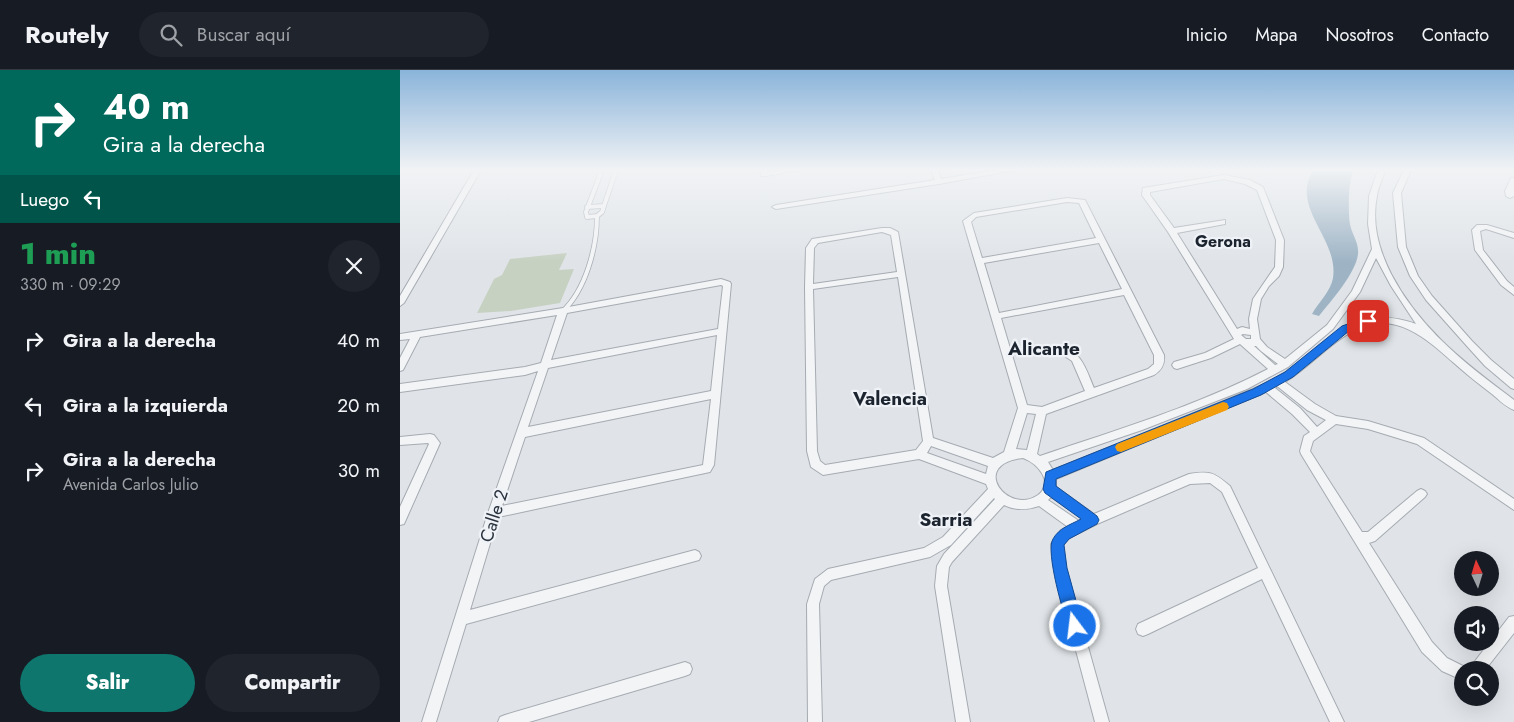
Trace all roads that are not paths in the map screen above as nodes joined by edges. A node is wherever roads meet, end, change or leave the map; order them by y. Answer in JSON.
{"nodes":[{"id":1,"x":460,"y":200,"type":"edge"},
{"id":2,"x":590,"y":200,"type":"edge"},
{"id":3,"x":606,"y":200,"type":"edge"},
{"id":4,"x":819,"y":200,"type":"edge"},
{"id":5,"x":1064,"y":200,"type":"edge"},
{"id":6,"x":1080,"y":200,"type":"edge"},
{"id":7,"x":1151,"y":200,"type":"edge"},
{"id":8,"x":1264,"y":200,"type":"edge"},
{"id":9,"x":1373,"y":200,"type":"edge"},
{"id":10,"x":1398,"y":200,"type":"edge"},
{"id":11,"x":604,"y":206,"type":"junction"},
{"id":12,"x":588,"y":207,"type":"junction"},
{"id":13,"x":776,"y":207,"type":"dead end"},
{"id":14,"x":597,"y":216,"type":"junction"},
{"id":15,"x":1222,"y":222,"type":"dead end"},
{"id":16,"x":1172,"y":231,"type":"junction"},
{"id":17,"x":1514,"y":236,"type":"edge"},
{"id":18,"x":1102,"y":240,"type":"junction"},
{"id":19,"x":1376,"y":249,"type":"junction"},
{"id":20,"x":979,"y":261,"type":"junction"},
{"id":21,"x":901,"y":274,"type":"junction"},
{"id":22,"x":808,"y":287,"type":"junction"},
{"id":23,"x":1128,"y":291,"type":"junction"},
{"id":24,"x":1514,"y":292,"type":"edge"},
{"id":25,"x":400,"y":303,"type":"edge"},
{"id":26,"x":563,"y":310,"type":"junction"},
{"id":27,"x":1339,"y":315,"type":"junction"},
{"id":28,"x":997,"y":316,"type":"junction"},
{"id":29,"x":1358,"y":324,"type":"junction"},
{"id":30,"x":723,"y":331,"type":"junction"},
{"id":31,"x":417,"y":334,"type":"junction"},
{"id":32,"x":400,"y":337,"type":"edge"},
{"id":33,"x":1255,"y":337,"type":"junction"},
{"id":34,"x":1240,"y":340,"type":"junction"},
{"id":35,"x":1438,"y":343,"type":"junction"},
{"id":36,"x":1066,"y":352,"type":"dead end"},
{"id":37,"x":1285,"y":364,"type":"junction"},
{"id":38,"x":545,"y":365,"type":"junction"},
{"id":39,"x":1177,"y":365,"type":"dead end"},
{"id":40,"x":400,"y":367,"type":"edge"},
{"id":41,"x":1275,"y":370,"type":"junction"},
{"id":42,"x":1499,"y":373,"type":"junction"},
{"id":43,"x":1481,"y":379,"type":"junction"},
{"id":44,"x":1277,"y":381,"type":"junction"},
{"id":45,"x":1514,"y":385,"type":"edge"},
{"id":46,"x":1267,"y":387,"type":"junction"},
{"id":47,"x":400,"y":388,"type":"edge"},
{"id":48,"x":1091,"y":393,"type":"junction"},
{"id":49,"x":717,"y":394,"type":"junction"},
{"id":50,"x":1207,"y":402,"type":"junction"},
{"id":51,"x":1514,"y":406,"type":"edge"},
{"id":52,"x":1023,"y":408,"type":"junction"},
{"id":53,"x":1215,"y":410,"type":"junction"},
{"id":54,"x":1042,"y":411,"type":"junction"},
{"id":55,"x":1334,"y":420,"type":"junction"},
{"id":56,"x":522,"y":432,"type":"junction"},
{"id":57,"x":1316,"y":432,"type":"junction"},
{"id":58,"x":928,"y":440,"type":"junction"},
{"id":59,"x":400,"y":441,"type":"edge"},
{"id":60,"x":920,"y":454,"type":"junction"},
{"id":61,"x":1009,"y":454,"type":"junction"},
{"id":62,"x":1030,"y":455,"type":"junction"},
{"id":63,"x":1041,"y":460,"type":"junction"},
{"id":64,"x":994,"y":463,"type":"junction"},
{"id":65,"x":1050,"y":476,"type":"junction"},
{"id":66,"x":992,"y":485,"type":"junction"},
{"id":67,"x":1049,"y":489,"type":"junction"},
{"id":68,"x":1421,"y":494,"type":"dead end"},
{"id":69,"x":1002,"y":499,"type":"junction"},
{"id":70,"x":1040,"y":500,"type":"junction"},
{"id":71,"x":1514,"y":505,"type":"edge"},
{"id":72,"x":494,"y":513,"type":"junction"},
{"id":73,"x":400,"y":520,"type":"edge"},
{"id":74,"x":1093,"y":520,"type":"junction"},
{"id":75,"x":1079,"y":528,"type":"junction"},
{"id":76,"x":1359,"y":538,"type":"junction"},
{"id":77,"x":695,"y":556,"type":"dead end"},
{"id":78,"x":1265,"y":571,"type":"junction"},
{"id":79,"x":461,"y":619,"type":"junction"},
{"id":80,"x":1514,"y":622,"type":"edge"},
{"id":81,"x":1143,"y":629,"type":"dead end"},
{"id":82,"x":1484,"y":661,"type":"edge"},
{"id":83,"x":685,"y":669,"type":"dead end"},
{"id":84,"x":1454,"y":671,"type":"edge"},
{"id":85,"x":429,"y":722,"type":"edge"},
{"id":86,"x":505,"y":722,"type":"edge"},
{"id":87,"x":815,"y":722,"type":"edge"},
{"id":88,"x":963,"y":722,"type":"edge"},
{"id":89,"x":1102,"y":722,"type":"edge"},
{"id":90,"x":1338,"y":722,"type":"edge"}],
"edges":[{"from":1,"to":25,"type":"street"},
{"from":2,"to":12,"type":"lane"},
{"from":3,"to":11,"type":"lane"},
{"from":4,"to":13,"type":"street"},
{"from":5,"to":20,"type":"street"},
{"from":6,"to":18,"type":"street"},
{"from":7,"to":16,"type":"street"},
{"from":8,"to":33,"type":"street"},
{"from":9,"to":19,"type":"street"},
{"from":10,"to":42,"type":"street"},
{"from":11,"to":12,"type":"lane"},
{"from":11,"to":14,"type":"lane"},
{"from":12,"to":14,"type":"lane"},
{"from":14,"to":26,"type":"lane"},
{"from":15,"to":16,"type":"street"},
{"from":16,"to":34,"type":"street"},
{"from":17,"to":24,"type":"street"},
{"from":18,"to":20,"type":"street"},
{"from":18,"to":23,"type":"street"},
{"from":19,"to":27,"type":"street"},
{"from":19,"to":35,"type":"street"},
{"from":20,"to":28,"type":"street"},
{"from":21,"to":22,"type":"street"},
{"from":21,"to":22,"type":"street"},
{"from":21,"to":58,"type":"street"},
{"from":22,"to":60,"type":"street"},
{"from":23,"to":28,"type":"street"},
{"from":23,"to":48,"type":"street"},
{"from":26,"to":30,"type":"street"},
{"from":26,"to":31,"type":"street"},
{"from":26,"to":38,"type":"street","name":"Calle 2"},
{"from":27,"to":29,"type":"street"},
{"from":27,"to":37,"type":"street"},
{"from":28,"to":52,"type":"street"},
{"from":29,"to":35,"type":"street"},
{"from":29,"to":44,"type":"street"},
{"from":30,"to":38,"type":"street"},
{"from":30,"to":49,"type":"street"},
{"from":31,"to":32,"type":"street"},
{"from":31,"to":40,"type":"street"},
{"from":33,"to":34,"type":"street"},
{"from":33,"to":37,"type":"street"},
{"from":34,"to":39,"type":"street"},
{"from":34,"to":41,"type":"street"},
{"from":35,"to":43,"type":"street"},
{"from":36,"to":48,"type":"street"},
{"from":37,"to":41,"type":"street"},
{"from":38,"to":47,"type":"street"},
{"from":38,"to":56,"type":"street","name":"Calle 2"},
{"from":41,"to":50,"type":"street"},
{"from":42,"to":43,"type":"street"},
{"from":42,"to":45,"type":"street"},
{"from":43,"to":51,"type":"street"},
{"from":44,"to":46,"type":"street"},
{"from":44,"to":55,"type":"street"},
{"from":46,"to":53,"type":"street"},
{"from":46,"to":57,"type":"street"},
{"from":48,"to":54,"type":"street"},
{"from":49,"to":56,"type":"street"},
{"from":49,"to":72,"type":"street"},
{"from":50,"to":53,"type":"street"},
{"from":50,"to":63,"type":"street"},
{"from":52,"to":54,"type":"street"},
{"from":52,"to":61,"type":"street"},
{"from":53,"to":65,"type":"street"},
{"from":54,"to":62,"type":"street"},
{"from":55,"to":57,"type":"street"},
{"from":55,"to":71,"type":"street"},
{"from":56,"to":72,"type":"street","name":"Calle 2"},
{"from":57,"to":76,"type":"street"},
{"from":58,"to":60,"type":"street"},
{"from":58,"to":64,"type":"street"},
{"from":59,"to":73,"type":"street"},
{"from":60,"to":66,"type":"street"},
{"from":61,"to":62,"type":"street"},
{"from":61,"to":64,"type":"street"},
{"from":62,"to":63,"type":"street"},
{"from":63,"to":65,"type":"street"},
{"from":64,"to":66,"type":"street"},
{"from":65,"to":67,"type":"street"},
{"from":66,"to":69,"type":"street"},
{"from":66,"to":87,"type":"street"},
{"from":67,"to":70,"type":"street"},
{"from":67,"to":74,"type":"street"},
{"from":68,"to":76,"type":"street"},
{"from":69,"to":70,"type":"street"},
{"from":69,"to":88,"type":"street"},
{"from":70,"to":75,"type":"street"},
{"from":72,"to":79,"type":"street","name":"Calle 2"},
{"from":74,"to":75,"type":"street"},
{"from":74,"to":78,"type":"street"},
{"from":75,"to":89,"type":"street"},
{"from":76,"to":84,"type":"street"},
{"from":77,"to":79,"type":"street"},
{"from":78,"to":81,"type":"street"},
{"from":78,"to":90,"type":"street"},
{"from":79,"to":85,"type":"street","name":"Calle 2"},
{"from":80,"to":82,"type":"street"},
{"from":83,"to":86,"type":"street"}]}
